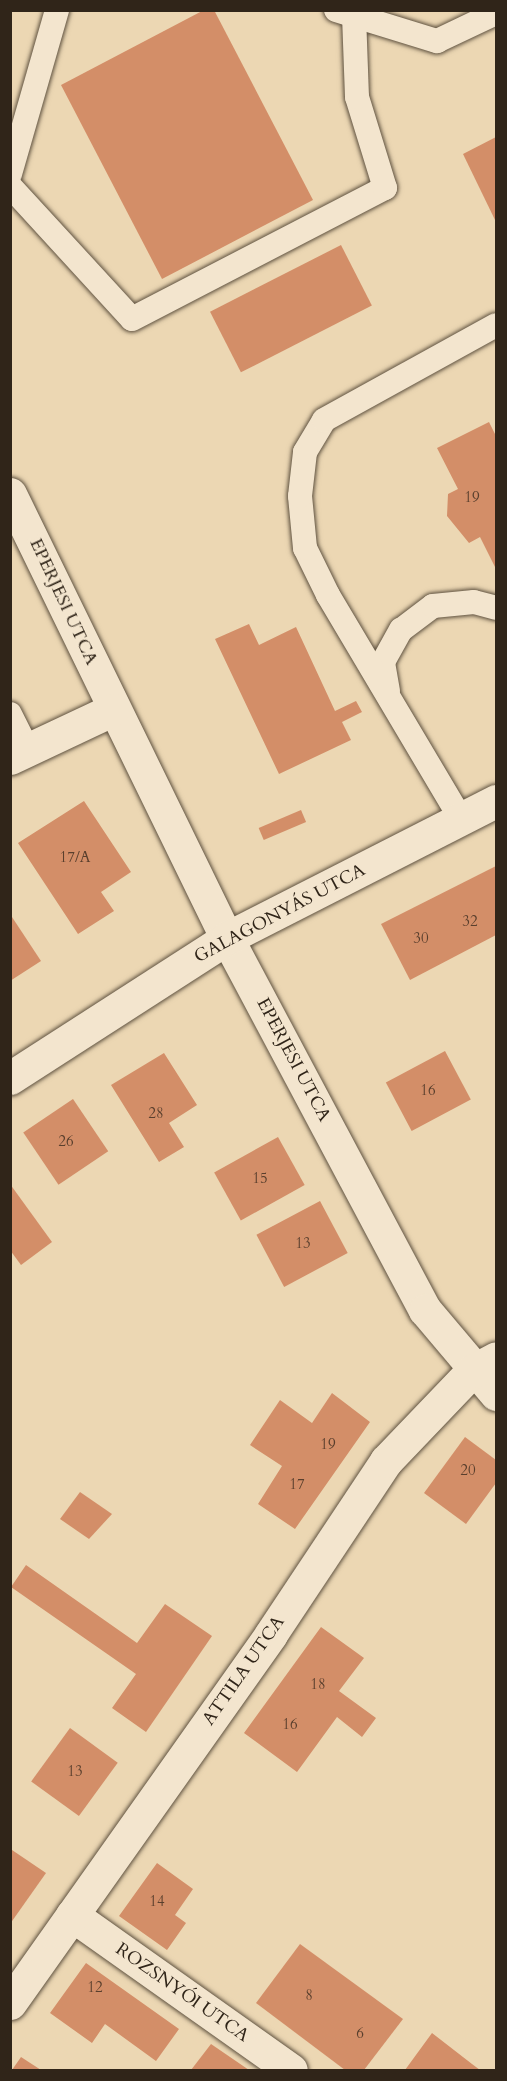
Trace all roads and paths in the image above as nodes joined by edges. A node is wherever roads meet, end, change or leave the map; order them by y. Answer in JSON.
{"nodes":[{"id":1,"x":57,"y":10,"type":"edge"},
{"id":2,"x":345,"y":13,"type":"edge"},
{"id":3,"x":496,"y":13,"type":"edge"},
{"id":4,"x":10,"y":174,"type":"edge"},
{"id":5,"x":10,"y":186,"type":"edge"},
{"id":6,"x":496,"y":325,"type":"edge"},
{"id":7,"x":10,"y":494,"type":"edge"},
{"id":8,"x":496,"y":608,"type":"edge"},
{"id":9,"x":390,"y":706,"type":"junction"},
{"id":10,"x":112,"y":710,"type":"junction"},
{"id":11,"x":10,"y":714,"type":"edge"},
{"id":12,"x":19,"y":754,"type":"edge"},
{"id":13,"x":496,"y":801,"type":"edge"},
{"id":14,"x":461,"y":819,"type":"junction"},
{"id":15,"x":228,"y":938,"type":"junction"},
{"id":16,"x":10,"y":1078,"type":"edge"},
{"id":17,"x":484,"y":1364,"type":"edge"},
{"id":18,"x":496,"y":1394,"type":"edge"},
{"id":19,"x":72,"y":1916,"type":"junction"},
{"id":20,"x":10,"y":2003,"type":"edge"},
{"id":21,"x":291,"y":2070,"type":"edge"}],
"edges":[{"from":1,"to":4,"type":"lane"},
{"from":2,"to":3,"type":"lane"},
{"from":2,"to":5,"type":"lane"},
{"from":6,"to":9,"type":"lane"},
{"from":7,"to":10,"type":"street","name":"EPERJESI UTCA"},
{"from":8,"to":9,"type":"lane"},
{"from":9,"to":14,"type":"lane"},
{"from":10,"to":12,"type":"street"},
{"from":10,"to":15,"type":"street","name":"EPERJESI UTCA"},
{"from":11,"to":12,"type":"lane"},
{"from":13,"to":14,"type":"street","name":"GALAGONYÁS UTCA"},
{"from":14,"to":15,"type":"street","name":"GALAGONYÁS UTCA"},
{"from":15,"to":16,"type":"street","name":"GALAGONYÁS UTCA"},
{"from":15,"to":17,"type":"street","name":"EPERJESI UTCA"},
{"from":17,"to":18,"type":"street","name":"EPERJESI UTCA"},
{"from":17,"to":19,"type":"street","name":"ATTILA UTCA"},
{"from":19,"to":20,"type":"street","name":"ATTILA UTCA"},
{"from":19,"to":21,"type":"street","name":"ROZSNYÓI UTCA"}]}
